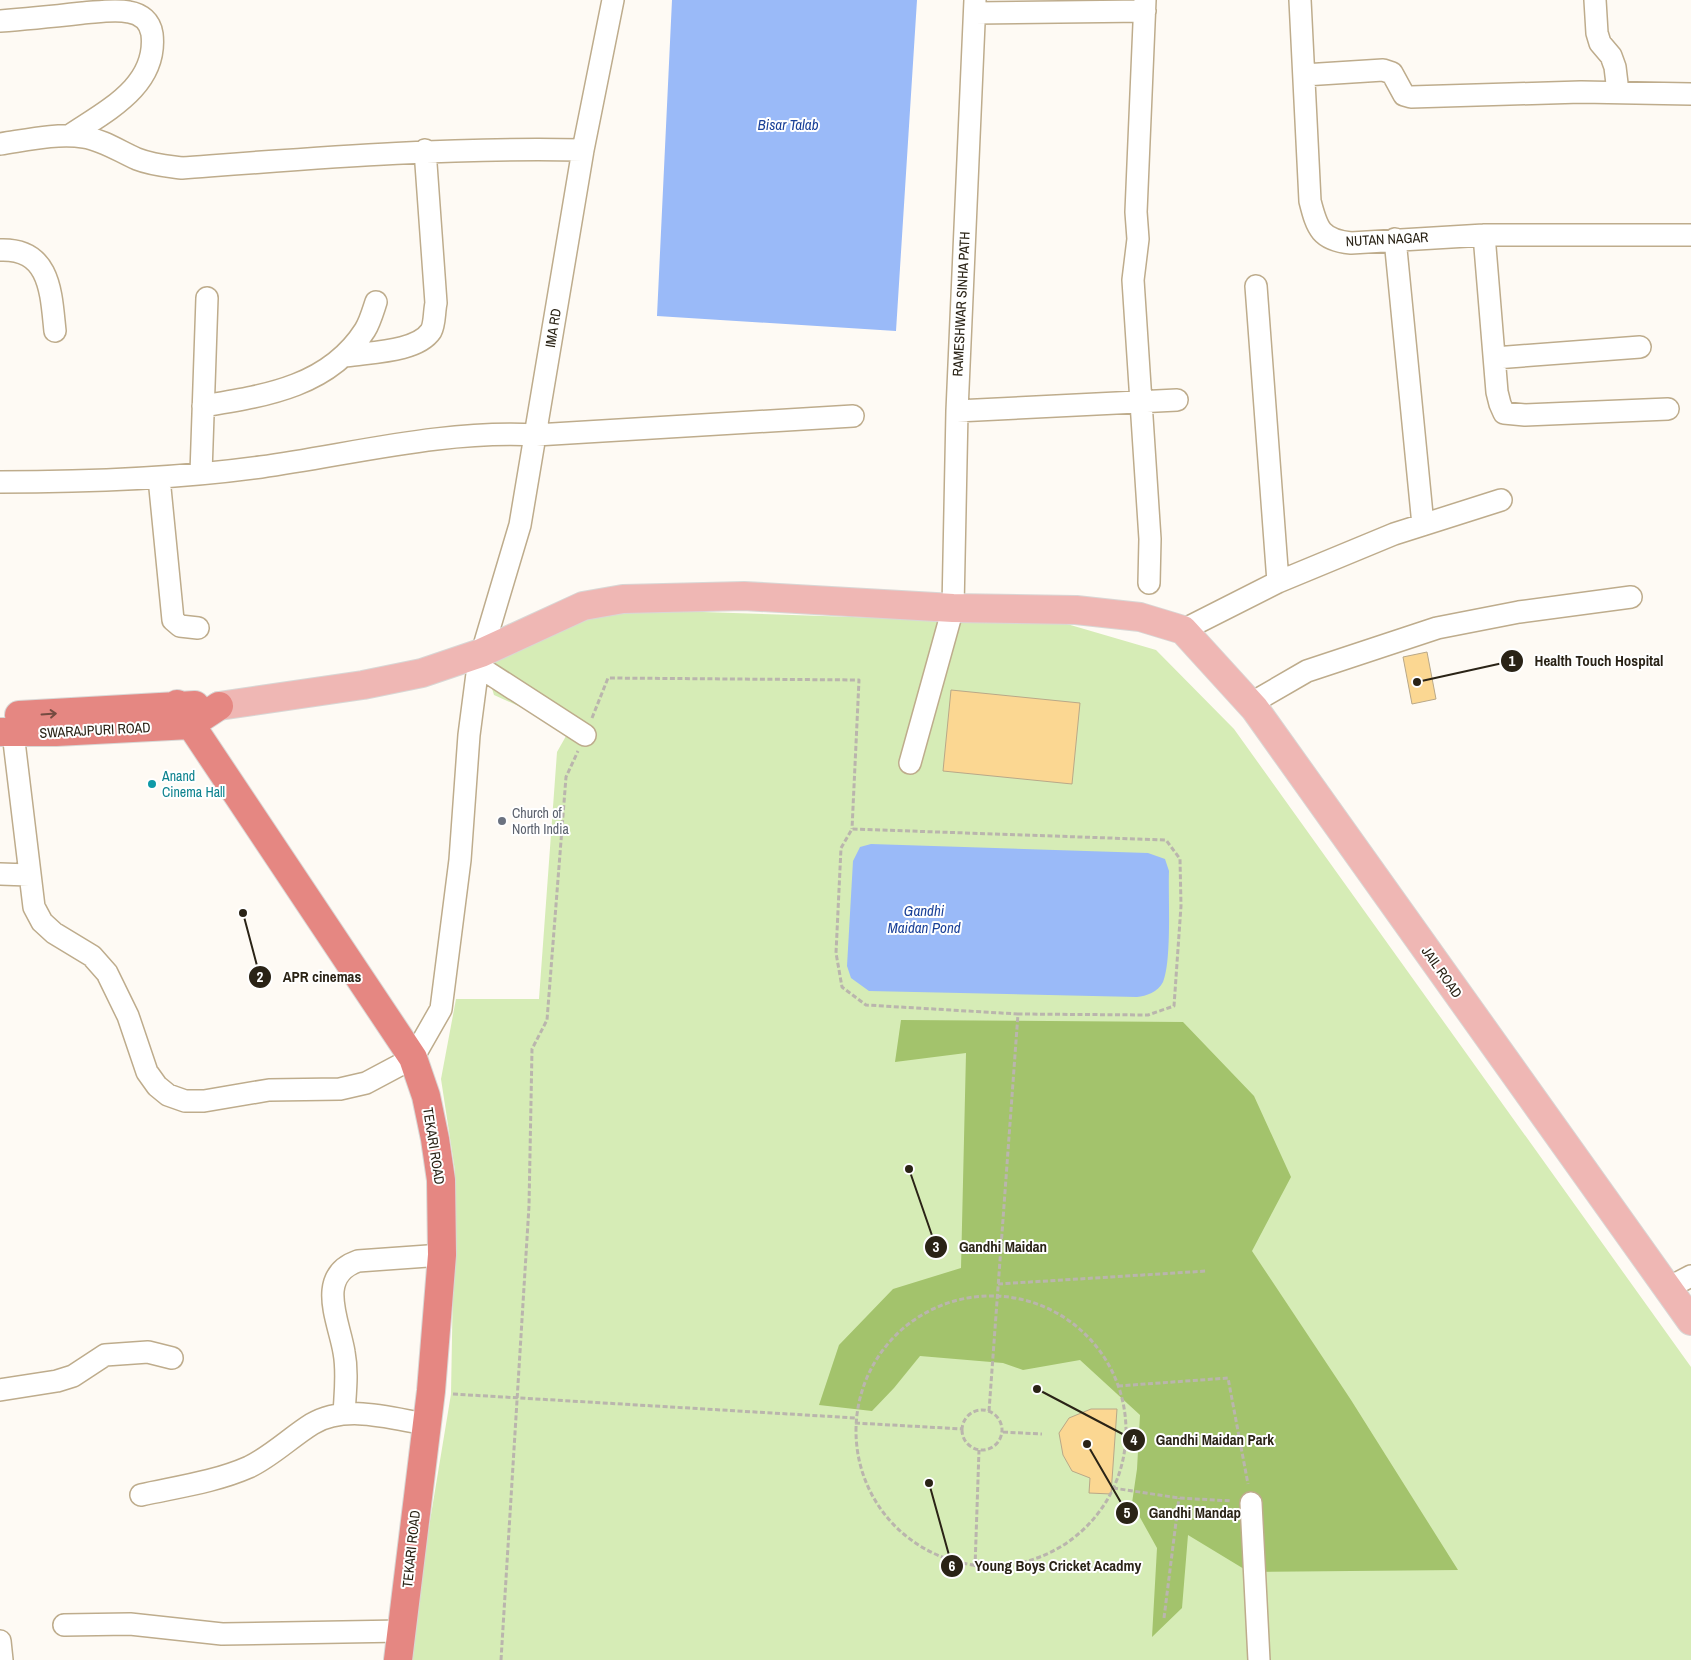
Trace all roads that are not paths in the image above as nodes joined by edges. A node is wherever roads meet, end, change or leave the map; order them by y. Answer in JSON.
{"nodes":[{"id":1,"x":613,"y":0,"type":"edge"},
{"id":2,"x":1300,"y":0,"type":"edge"},
{"id":3,"x":1594,"y":0,"type":"edge"},
{"id":4,"x":975,"y":6,"type":"edge"},
{"id":5,"x":1145,"y":6,"type":"edge"},
{"id":6,"x":0,"y":21,"type":"edge"},
{"id":7,"x":1304,"y":75,"type":"junction"},
{"id":8,"x":1618,"y":92,"type":"junction"},
{"id":9,"x":1691,"y":94,"type":"edge"},
{"id":10,"x":68,"y":136,"type":"junction"},
{"id":11,"x":0,"y":144,"type":"edge"},
{"id":12,"x":425,"y":150,"type":"junction"},
{"id":13,"x":583,"y":150,"type":"junction"},
{"id":14,"x":1484,"y":235,"type":"junction"},
{"id":15,"x":1691,"y":235,"type":"edge"},
{"id":16,"x":1395,"y":239,"type":"junction"},
{"id":17,"x":0,"y":250,"type":"edge"},
{"id":18,"x":1256,"y":286,"type":"dead end"},
{"id":19,"x":207,"y":298,"type":"dead end"},
{"id":20,"x":376,"y":302,"type":"dead end"},
{"id":21,"x":55,"y":331,"type":"dead end"},
{"id":22,"x":1640,"y":347,"type":"dead end"},
{"id":23,"x":346,"y":356,"type":"junction"},
{"id":24,"x":1494,"y":358,"type":"junction"},
{"id":25,"x":1177,"y":400,"type":"dead end"},
{"id":26,"x":1140,"y":402,"type":"junction"},
{"id":27,"x":203,"y":406,"type":"junction"},
{"id":28,"x":1668,"y":409,"type":"dead end"},
{"id":29,"x":957,"y":411,"type":"junction"},
{"id":30,"x":854,"y":416,"type":"dead end"},
{"id":31,"x":536,"y":435,"type":"junction"},
{"id":32,"x":201,"y":473,"type":"junction"},
{"id":33,"x":159,"y":478,"type":"junction"},
{"id":34,"x":0,"y":482,"type":"edge"},
{"id":35,"x":1501,"y":500,"type":"dead end"},
{"id":36,"x":1423,"y":525,"type":"junction"},
{"id":37,"x":1149,"y":582,"type":"dead end"},
{"id":38,"x":1278,"y":582,"type":"junction"},
{"id":39,"x":1631,"y":597,"type":"dead end"},
{"id":40,"x":953,"y":608,"type":"junction"},
{"id":41,"x":198,"y":628,"type":"dead end"},
{"id":42,"x":1183,"y":630,"type":"junction"},
{"id":43,"x":479,"y":660,"type":"junction"},
{"id":44,"x":1250,"y":704,"type":"junction"},
{"id":45,"x":220,"y":706,"type":"joint"},
{"id":46,"x":183,"y":714,"type":"junction"},
{"id":47,"x":4,"y":726,"type":"edge"},
{"id":48,"x":585,"y":735,"type":"road end"},
{"id":49,"x":910,"y":763,"type":"dead end"},
{"id":50,"x":0,"y":874,"type":"edge"},
{"id":51,"x":29,"y":874,"type":"junction"},
{"id":52,"x":413,"y":1058,"type":"junction"},
{"id":53,"x":442,"y":1255,"type":"junction"},
{"id":54,"x":1679,"y":1282,"type":"edge"},
{"id":55,"x":1691,"y":1321,"type":"edge"},
{"id":56,"x":172,"y":1358,"type":"dead end"},
{"id":57,"x":0,"y":1390,"type":"edge"},
{"id":58,"x":344,"y":1414,"type":"junction"},
{"id":59,"x":425,"y":1424,"type":"junction"},
{"id":60,"x":141,"y":1495,"type":"dead end"},
{"id":61,"x":1251,"y":1503,"type":"road end"},
{"id":62,"x":64,"y":1625,"type":"dead end"},
{"id":63,"x":402,"y":1631,"type":"junction"},
{"id":64,"x":0,"y":1641,"type":"edge"},
{"id":65,"x":2,"y":1660,"type":"edge"},
{"id":66,"x":398,"y":1660,"type":"edge"},
{"id":67,"x":1259,"y":1660,"type":"edge"}],
"edges":[{"from":1,"to":13,"type":"street","name":"IMA RD"},
{"from":2,"to":7,"type":"street","name":"NUTAN NAGAR"},
{"from":3,"to":8,"type":"street"},
{"from":4,"to":5,"type":"street"},
{"from":4,"to":29,"type":"street","name":"RAMESHWAR SINHA PATH"},
{"from":5,"to":26,"type":"street"},
{"from":6,"to":10,"type":"street"},
{"from":7,"to":8,"type":"street"},
{"from":7,"to":16,"type":"street","name":"NUTAN NAGAR"},
{"from":8,"to":9,"type":"street"},
{"from":10,"to":11,"type":"street"},
{"from":10,"to":12,"type":"street"},
{"from":12,"to":13,"type":"street"},
{"from":12,"to":23,"type":"street"},
{"from":13,"to":31,"type":"street","name":"IMA RD"},
{"from":14,"to":15,"type":"street","name":"NUTAN NAGAR"},
{"from":14,"to":16,"type":"street","name":"NUTAN NAGAR"},
{"from":14,"to":24,"type":"street"},
{"from":16,"to":36,"type":"street"},
{"from":17,"to":21,"type":"street"},
{"from":18,"to":38,"type":"street"},
{"from":19,"to":27,"type":"street"},
{"from":20,"to":23,"type":"street"},
{"from":22,"to":24,"type":"street"},
{"from":23,"to":27,"type":"street"},
{"from":24,"to":28,"type":"street"},
{"from":25,"to":26,"type":"street"},
{"from":26,"to":29,"type":"street"},
{"from":26,"to":37,"type":"street"},
{"from":27,"to":32,"type":"street"},
{"from":29,"to":40,"type":"street","name":"RAMESHWAR SINHA PATH"},
{"from":30,"to":31,"type":"street"},
{"from":31,"to":32,"type":"street"},
{"from":31,"to":43,"type":"street","name":"IMA RD"},
{"from":32,"to":33,"type":"street"},
{"from":33,"to":34,"type":"street"},
{"from":33,"to":41,"type":"street"},
{"from":35,"to":36,"type":"street"},
{"from":36,"to":38,"type":"street"},
{"from":38,"to":42,"type":"street"},
{"from":39,"to":44,"type":"street"},
{"from":40,"to":42,"type":"main road"},
{"from":40,"to":43,"type":"main road"},
{"from":40,"to":49,"type":"street","name":"RAMESHWAR SINHA PATH"},
{"from":42,"to":44,"type":"main road","name":"JAIL ROAD"},
{"from":43,"to":45,"type":"main road"},
{"from":43,"to":48,"type":"street"},
{"from":43,"to":52,"type":"street","name":"IMA RD"},
{"from":44,"to":54,"type":"main road","name":"JAIL ROAD"},
{"from":45,"to":46,"type":"highway"},
{"from":46,"to":47,"type":"highway","name":"SWARAJPURI ROAD"},
{"from":46,"to":52,"type":"highway","name":"TEKARI ROAD"},
{"from":47,"to":51,"type":"street"},
{"from":50,"to":51,"type":"street"},
{"from":51,"to":52,"type":"street"},
{"from":52,"to":53,"type":"highway","name":"TEKARI ROAD"},
{"from":53,"to":58,"type":"street"},
{"from":53,"to":59,"type":"highway","name":"TEKARI ROAD"},
{"from":54,"to":55,"type":"main road","name":"JAIL ROAD"},
{"from":56,"to":57,"type":"street"},
{"from":58,"to":59,"type":"street"},
{"from":58,"to":60,"type":"street"},
{"from":59,"to":63,"type":"highway","name":"TEKARI ROAD"},
{"from":61,"to":67,"type":"street"},
{"from":62,"to":63,"type":"street"},
{"from":63,"to":66,"type":"highway","name":"TEKARI ROAD"},
{"from":64,"to":65,"type":"street"}]}
